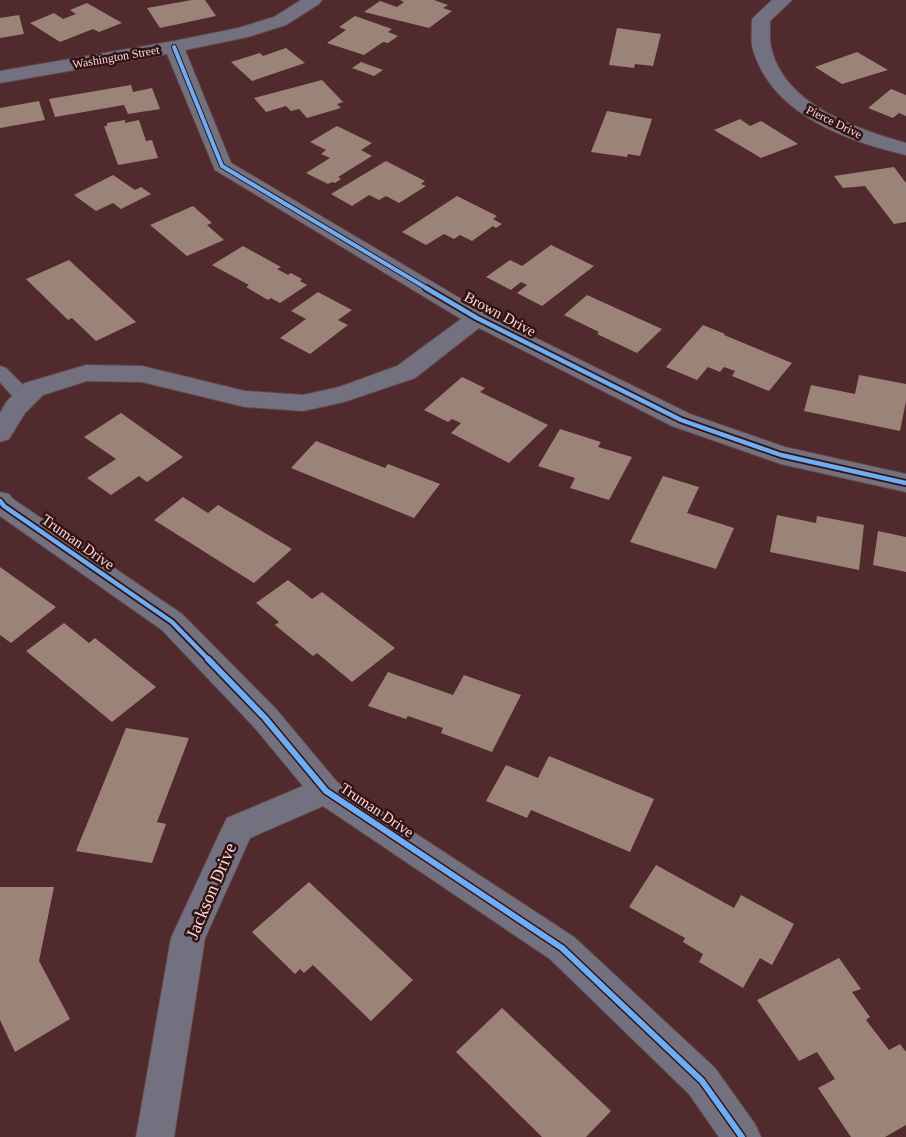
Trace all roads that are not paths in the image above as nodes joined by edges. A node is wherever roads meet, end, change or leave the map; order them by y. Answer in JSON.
{"nodes":[{"id":1,"x":313,"y":0,"type":"edge"},
{"id":2,"x":783,"y":0,"type":"edge"},
{"id":3,"x":174,"y":48,"type":"junction"},
{"id":4,"x":0,"y":77,"type":"edge"},
{"id":5,"x":906,"y":149,"type":"edge"},
{"id":6,"x":476,"y":318,"type":"junction"},
{"id":7,"x":0,"y":372,"type":"edge"},
{"id":8,"x":25,"y":397,"type":"junction"},
{"id":9,"x":0,"y":433,"type":"edge"},
{"id":10,"x":906,"y":483,"type":"edge"},
{"id":11,"x":0,"y":501,"type":"edge"},
{"id":12,"x":326,"y":791,"type":"junction"},
{"id":13,"x":155,"y":1137,"type":"edge"},
{"id":14,"x":742,"y":1137,"type":"edge"}],
"edges":[{"from":1,"to":3,"type":"street","name":"Washington Street"},
{"from":2,"to":5,"type":"street","name":"Pierce Drive"},
{"from":3,"to":4,"type":"street","name":"Washington Street"},
{"from":3,"to":6,"type":"street","name":"Brown Drive"},
{"from":6,"to":8,"type":"street"},
{"from":6,"to":10,"type":"street","name":"Brown Drive"},
{"from":7,"to":8,"type":"lane"},
{"from":8,"to":9,"type":"street"},
{"from":11,"to":12,"type":"street","name":"Truman Drive"},
{"from":12,"to":13,"type":"street","name":"Jackson Drive"},
{"from":12,"to":14,"type":"street","name":"Truman Drive"}]}
